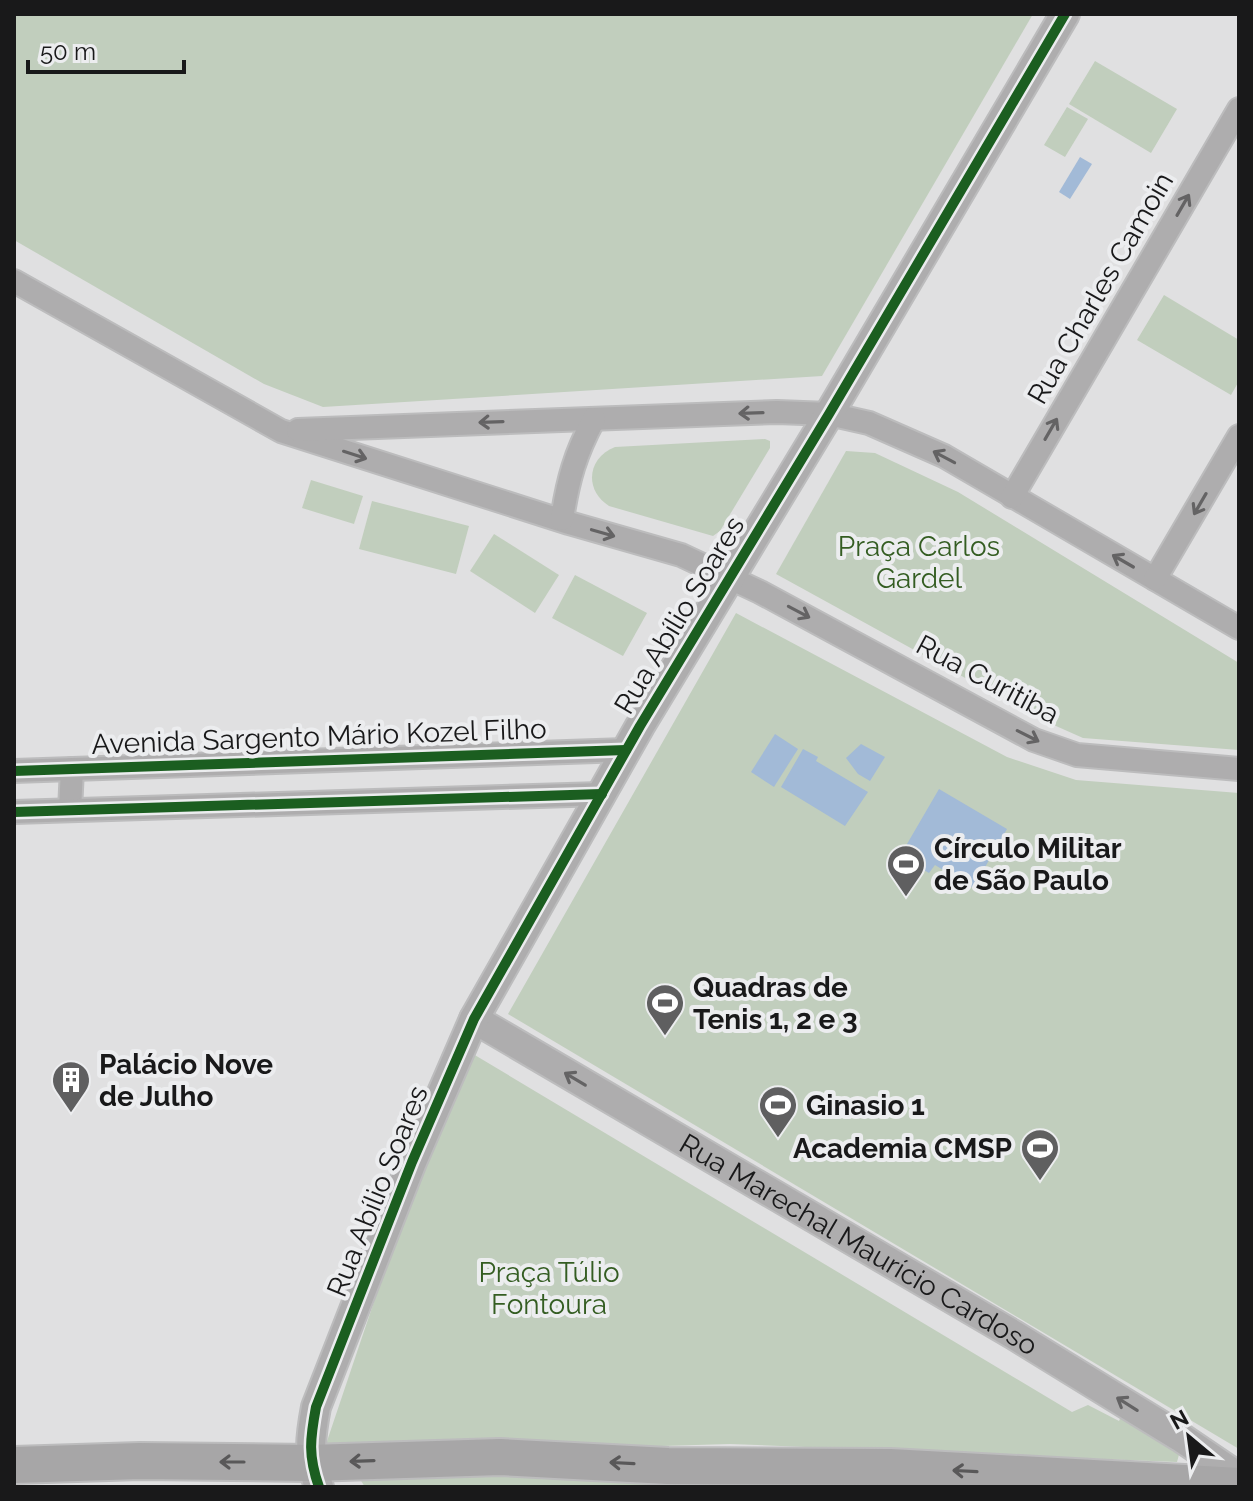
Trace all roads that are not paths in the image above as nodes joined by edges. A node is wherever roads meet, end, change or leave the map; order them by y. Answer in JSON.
{"nodes":[{"id":1,"x":1065,"y":14,"type":"edge"},
{"id":2,"x":1239,"y":109,"type":"edge"},
{"id":3,"x":14,"y":281,"type":"edge"},
{"id":4,"x":829,"y":414,"type":"junction"},
{"id":5,"x":594,"y":419,"type":"junction"},
{"id":6,"x":281,"y":431,"type":"junction"},
{"id":7,"x":1239,"y":436,"type":"edge"},
{"id":8,"x":1012,"y":497,"type":"junction"},
{"id":9,"x":562,"y":519,"type":"junction"},
{"id":10,"x":729,"y":577,"type":"junction"},
{"id":11,"x":1155,"y":579,"type":"junction"},
{"id":12,"x":1239,"y":628,"type":"edge"},
{"id":13,"x":626,"y":750,"type":"junction"},
{"id":14,"x":72,"y":769,"type":"junction"},
{"id":15,"x":1239,"y":769,"type":"edge"},
{"id":16,"x":14,"y":771,"type":"edge"},
{"id":17,"x":602,"y":794,"type":"junction"},
{"id":18,"x":70,"y":810,"type":"junction"},
{"id":19,"x":14,"y":812,"type":"edge"},
{"id":20,"x":474,"y":1019,"type":"junction"},
{"id":21,"x":14,"y":1465,"type":"edge"},
{"id":22,"x":668,"y":1466,"type":"junction"},
{"id":23,"x":315,"y":1475,"type":"edge"},
{"id":24,"x":1239,"y":1477,"type":"edge"},
{"id":25,"x":1103,"y":1479,"type":"junction"},
{"id":26,"x":1239,"y":1486,"type":"edge"},
{"id":27,"x":769,"y":1487,"type":"edge"},
{"id":28,"x":1067,"y":1487,"type":"edge"}],
"edges":[{"from":1,"to":4,"type":"street","name":"Rua Abílio Soares"},
{"from":8,"to":2,"type":"street","name":"Rua Charles Camoin","one_way":true},
{"from":3,"to":6,"type":"street","name":"Rua Curitiba"},
{"from":4,"to":5,"type":"street","one_way":true},
{"from":8,"to":4,"type":"street","one_way":true},
{"from":4,"to":10,"type":"street","name":"Rua Abílio Soares"},
{"from":5,"to":6,"type":"street","one_way":true},
{"from":5,"to":9,"type":"street"},
{"from":6,"to":9,"type":"street","name":"Rua Curitiba","one_way":true},
{"from":7,"to":11,"type":"street","one_way":true},
{"from":11,"to":8,"type":"street","one_way":true},
{"from":9,"to":10,"type":"street","name":"Rua Curitiba","one_way":true},
{"from":10,"to":13,"type":"street","name":"Rua Abílio Soares"},
{"from":10,"to":15,"type":"street","name":"Rua Curitiba","one_way":true},
{"from":11,"to":12,"type":"street"},
{"from":13,"to":14,"type":"street","name":"Avenida Sargento Mário Kozel Filho"},
{"from":13,"to":17,"type":"street","name":"Rua Abílio Soares"},
{"from":14,"to":16,"type":"street","name":"Avenida Sargento Mário Kozel Filho"},
{"from":14,"to":18,"type":"street","name":"Avenida Sargento Mário Kozel Filho"},
{"from":17,"to":18,"type":"street"},
{"from":17,"to":20,"type":"street","name":"Rua Abílio Soares"},
{"from":18,"to":19,"type":"street"},
{"from":20,"to":23,"type":"street","name":"Rua Abílio Soares"},
{"from":24,"to":20,"type":"street","name":"Rua Marechal Maurício Cardoso","one_way":true},
{"from":23,"to":21,"type":"main road","one_way":true},
{"from":22,"to":23,"type":"main road","one_way":true},
{"from":25,"to":22,"type":"main road","one_way":true},
{"from":22,"to":27,"type":"main road"},
{"from":25,"to":26,"type":"main road"},
{"from":25,"to":28,"type":"main road"}]}
